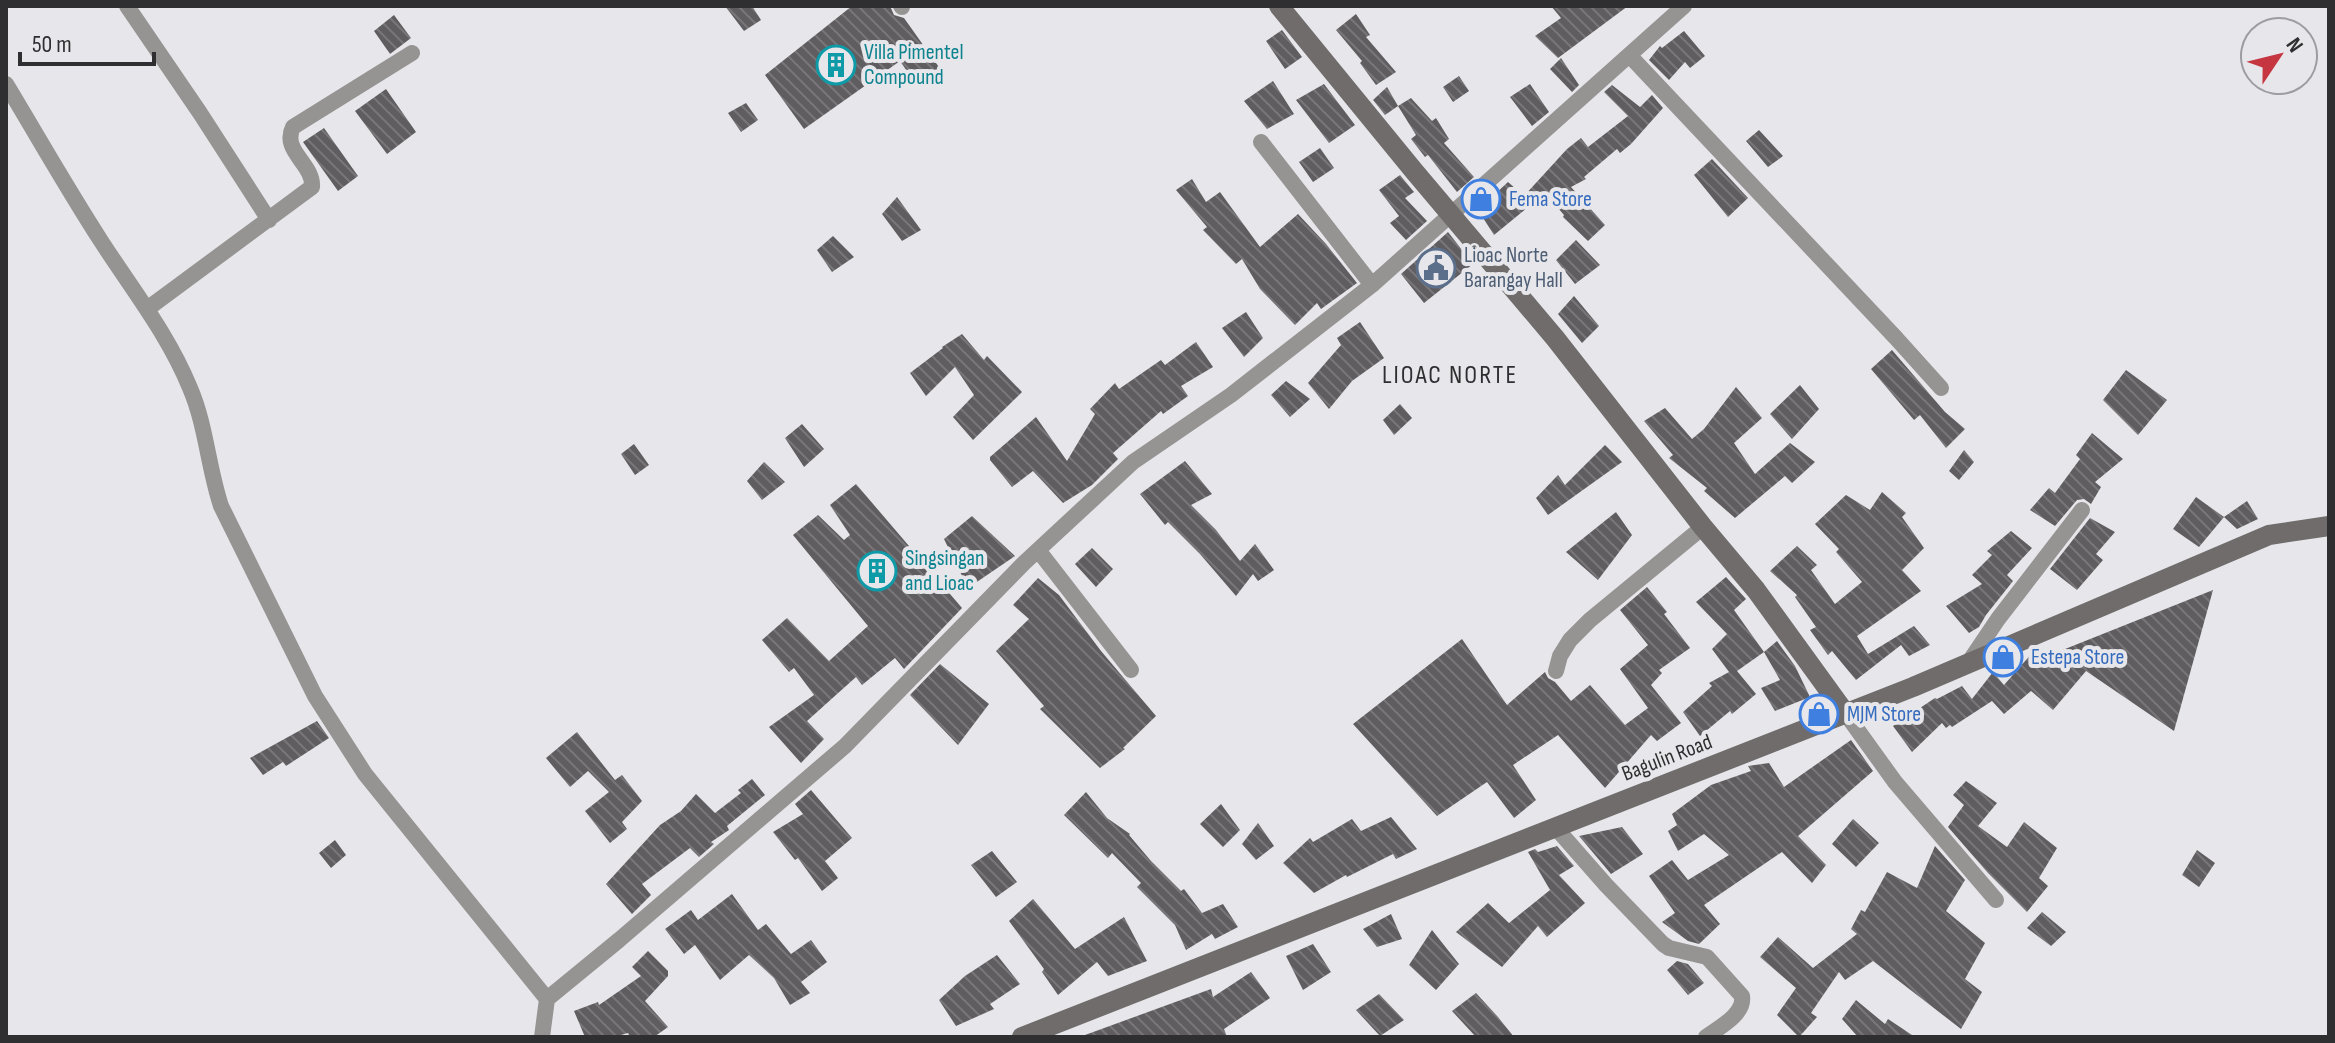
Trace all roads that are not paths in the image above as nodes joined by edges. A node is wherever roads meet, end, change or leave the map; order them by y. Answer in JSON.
{"nodes":[{"id":1,"x":127,"y":6,"type":"edge"},
{"id":2,"x":1279,"y":6,"type":"edge"},
{"id":3,"x":1684,"y":6,"type":"edge"},
{"id":4,"x":412,"y":53,"type":"dead end"},
{"id":5,"x":1630,"y":56,"type":"junction"},
{"id":6,"x":6,"y":84,"type":"edge"},
{"id":7,"x":1261,"y":142,"type":"dead end"},
{"id":8,"x":1451,"y":214,"type":"junction"},
{"id":9,"x":269,"y":220,"type":"junction"},
{"id":10,"x":1372,"y":285,"type":"junction"},
{"id":11,"x":147,"y":309,"type":"junction"},
{"id":12,"x":1941,"y":388,"type":"dead end"},
{"id":13,"x":2082,"y":510,"type":"dead end"},
{"id":14,"x":2329,"y":526,"type":"edge"},
{"id":15,"x":1703,"y":527,"type":"junction"},
{"id":16,"x":1038,"y":550,"type":"junction"},
{"id":17,"x":1969,"y":662,"type":"junction"},
{"id":18,"x":1131,"y":670,"type":"dead end"},
{"id":19,"x":1556,"y":671,"type":"dead end"},
{"id":20,"x":1846,"y":714,"type":"junction"},
{"id":21,"x":1556,"y":828,"type":"junction"},
{"id":22,"x":1996,"y":900,"type":"dead end"},
{"id":23,"x":547,"y":999,"type":"junction"},
{"id":24,"x":542,"y":1037,"type":"edge"},
{"id":25,"x":1022,"y":1037,"type":"edge"},
{"id":26,"x":1706,"y":1037,"type":"edge"}],
"edges":[{"from":1,"to":9,"type":"street"},
{"from":2,"to":8,"type":"main road"},
{"from":3,"to":5,"type":"street"},
{"from":4,"to":9,"type":"street"},
{"from":5,"to":8,"type":"street"},
{"from":5,"to":12,"type":"street"},
{"from":6,"to":11,"type":"street"},
{"from":7,"to":10,"type":"street"},
{"from":8,"to":10,"type":"street"},
{"from":8,"to":15,"type":"main road"},
{"from":9,"to":11,"type":"street"},
{"from":10,"to":16,"type":"street"},
{"from":11,"to":23,"type":"street"},
{"from":13,"to":17,"type":"street"},
{"from":14,"to":17,"type":"main road","name":"Bagulin Road"},
{"from":15,"to":19,"type":"street"},
{"from":15,"to":20,"type":"main road"},
{"from":16,"to":18,"type":"street"},
{"from":16,"to":23,"type":"street"},
{"from":17,"to":20,"type":"main road","name":"Bagulin Road"},
{"from":20,"to":21,"type":"main road","name":"Bagulin Road"},
{"from":20,"to":22,"type":"street"},
{"from":21,"to":25,"type":"main road","name":"Bagulin Road"},
{"from":21,"to":26,"type":"street"},
{"from":23,"to":24,"type":"street"}]}
